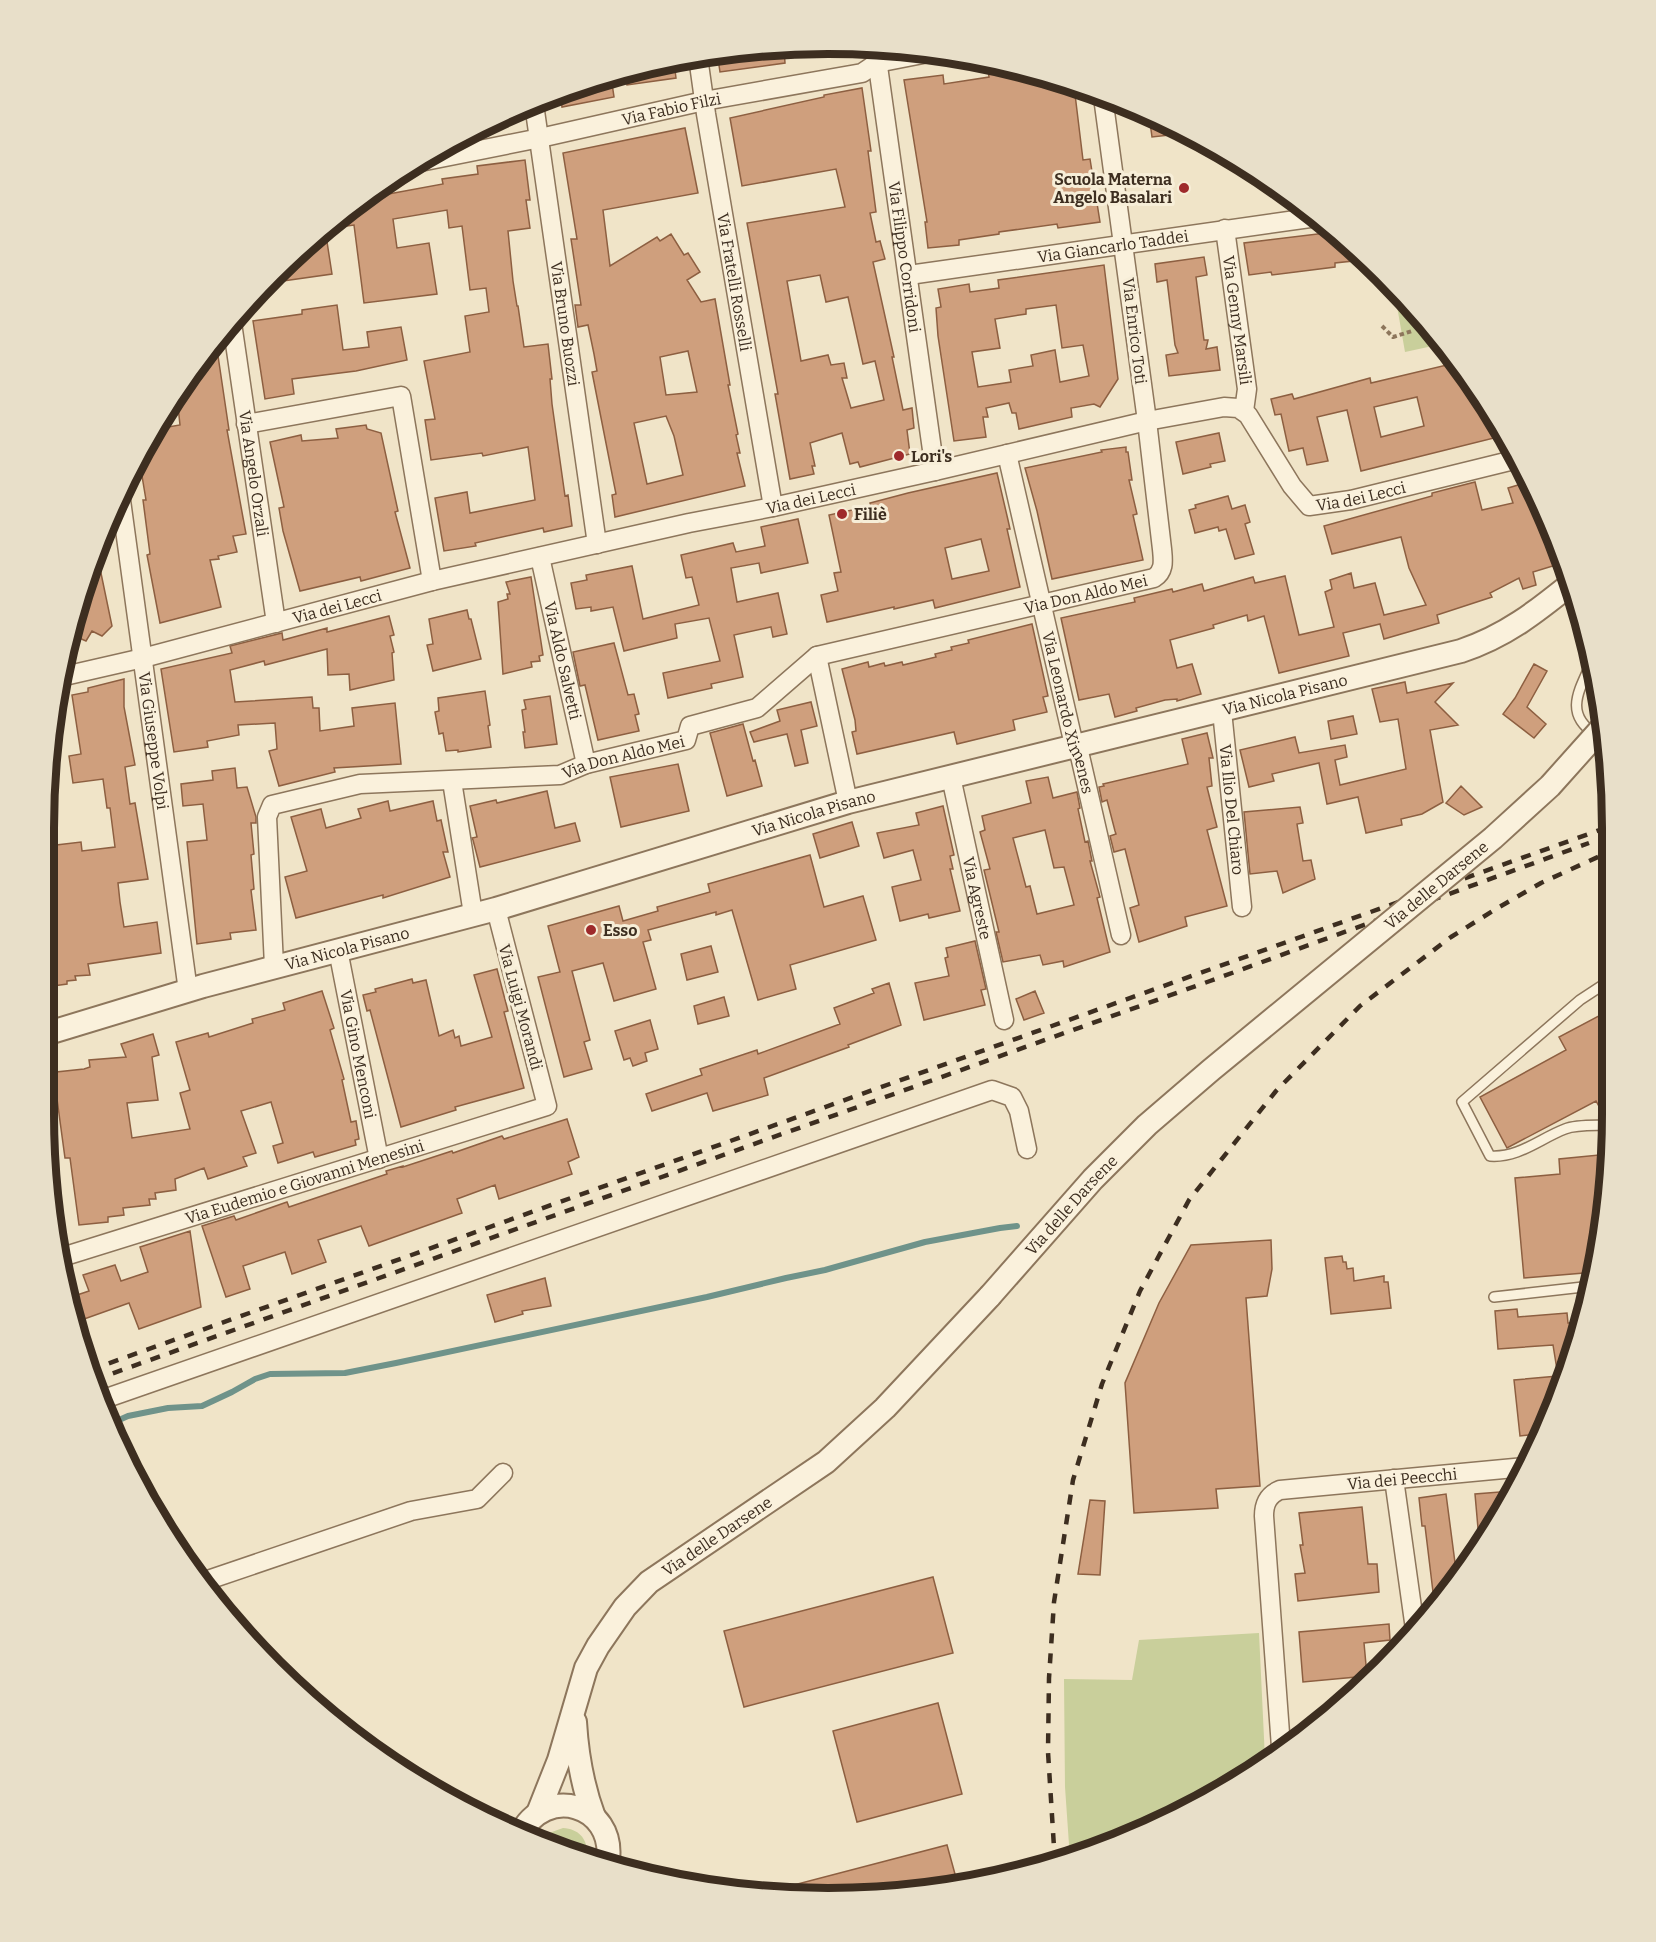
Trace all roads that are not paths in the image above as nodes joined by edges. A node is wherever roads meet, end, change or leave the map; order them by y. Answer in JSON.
{"nodes":[{"id":1,"x":875,"y":56,"type":"edge"},
{"id":2,"x":876,"y":56,"type":"edge"},
{"id":3,"x":699,"y":65,"type":"edge"},
{"id":4,"x":704,"y":101,"type":"junction"},
{"id":5,"x":1104,"y":105,"type":"edge"},
{"id":6,"x":535,"y":112,"type":"edge"},
{"id":7,"x":540,"y":138,"type":"junction"},
{"id":8,"x":442,"y":158,"type":"edge"},
{"id":9,"x":1305,"y":219,"type":"edge"},
{"id":10,"x":1225,"y":229,"type":"junction"},
{"id":11,"x":1124,"y":243,"type":"junction"},
{"id":12,"x":909,"y":276,"type":"junction"},
{"id":13,"x":233,"y":333,"type":"edge"},
{"id":14,"x":1244,"y":411,"type":"junction"},
{"id":15,"x":1147,"y":421,"type":"junction"},
{"id":16,"x":246,"y":424,"type":"junction"},
{"id":17,"x":1007,"y":454,"type":"junction"},
{"id":18,"x":1509,"y":461,"type":"edge"},
{"id":19,"x":935,"y":471,"type":"junction"},
{"id":20,"x":773,"y":507,"type":"junction"},
{"id":21,"x":123,"y":511,"type":"edge"},
{"id":22,"x":597,"y":544,"type":"junction"},
{"id":23,"x":540,"y":557,"type":"junction"},
{"id":24,"x":432,"y":581,"type":"junction"},
{"id":25,"x":1564,"y":589,"type":"edge"},
{"id":26,"x":1041,"y":603,"type":"junction"},
{"id":27,"x":276,"y":623,"type":"junction"},
{"id":28,"x":817,"y":656,"type":"junction"},
{"id":29,"x":143,"y":658,"type":"junction"},
{"id":30,"x":1586,"y":674,"type":"edge"},
{"id":31,"x":69,"y":675,"type":"edge"},
{"id":32,"x":1222,"y":711,"type":"junction"},
{"id":33,"x":1596,"y":733,"type":"edge"},
{"id":34,"x":1596,"y":735,"type":"edge"},
{"id":35,"x":1075,"y":748,"type":"junction"},
{"id":36,"x":586,"y":764,"type":"junction"},
{"id":37,"x":951,"y":777,"type":"junction"},
{"id":38,"x":452,"y":781,"type":"junction"},
{"id":39,"x":848,"y":802,"type":"junction"},
{"id":40,"x":1242,"y":907,"type":"dead end"},
{"id":41,"x":496,"y":909,"type":"junction"},
{"id":42,"x":472,"y":914,"type":"junction"},
{"id":43,"x":1121,"y":935,"type":"dead end"},
{"id":44,"x":338,"y":950,"type":"junction"},
{"id":45,"x":274,"y":966,"type":"junction"},
{"id":46,"x":1602,"y":986,"type":"edge"},
{"id":47,"x":188,"y":991,"type":"junction"},
{"id":48,"x":1004,"y":1020,"type":"dead end"},
{"id":49,"x":54,"y":1031,"type":"edge"},
{"id":50,"x":547,"y":1106,"type":"joint"},
{"id":51,"x":1602,"y":1126,"type":"edge"},
{"id":52,"x":1027,"y":1149,"type":"dead end"},
{"id":53,"x":379,"y":1159,"type":"junction"},
{"id":54,"x":67,"y":1255,"type":"edge"},
{"id":55,"x":1582,"y":1287,"type":"edge"},
{"id":56,"x":1494,"y":1297,"type":"dead end"},
{"id":57,"x":108,"y":1397,"type":"edge"},
{"id":58,"x":1516,"y":1468,"type":"edge"},
{"id":59,"x":503,"y":1473,"type":"dead end"},
{"id":60,"x":1394,"y":1479,"type":"junction"},
{"id":61,"x":210,"y":1579,"type":"edge"},
{"id":62,"x":1414,"y":1620,"type":"edge"},
{"id":63,"x":575,"y":1705,"type":"junction"},
{"id":64,"x":1281,"y":1741,"type":"edge"},
{"id":65,"x":538,"y":1813,"type":"junction"},
{"id":66,"x":594,"y":1817,"type":"junction"},
{"id":67,"x":525,"y":1826,"type":"edge"},
{"id":68,"x":609,"y":1856,"type":"edge"}],
"edges":[{"from":1,"to":4,"type":"street","name":"Via Fabio Filzi"},
{"from":2,"to":12,"type":"street","name":"Via Filippo Corridoni"},
{"from":3,"to":4,"type":"street","name":"Via Fratelli Rosselli"},
{"from":4,"to":7,"type":"street","name":"Via Fabio Filzi"},
{"from":4,"to":20,"type":"street","name":"Via Fratelli Rosselli"},
{"from":5,"to":11,"type":"street","name":"Via Enrico Toti"},
{"from":6,"to":7,"type":"street","name":"Via Bruno Buozzi"},
{"from":7,"to":8,"type":"street","name":"Via Fabio Filzi"},
{"from":7,"to":22,"type":"street","name":"Via Bruno Buozzi"},
{"from":9,"to":10,"type":"street","name":"Via Giancarlo Taddei"},
{"from":10,"to":11,"type":"street","name":"Via Giancarlo Taddei"},
{"from":10,"to":14,"type":"street","name":"Via Genny Marsili"},
{"from":11,"to":12,"type":"street","name":"Via Giancarlo Taddei"},
{"from":11,"to":15,"type":"street","name":"Via Enrico Toti"},
{"from":12,"to":19,"type":"street","name":"Via Filippo Corridoni"},
{"from":13,"to":16,"type":"street","name":"Via Angelo Orzali"},
{"from":14,"to":15,"type":"street","name":"Via dei Lecci"},
{"from":14,"to":18,"type":"street","name":"Via dei Lecci"},
{"from":15,"to":17,"type":"street","name":"Via dei Lecci"},
{"from":15,"to":26,"type":"street","name":"Via Don Aldo Mei"},
{"from":16,"to":24,"type":"street"},
{"from":16,"to":27,"type":"street","name":"Via Angelo Orzali"},
{"from":17,"to":19,"type":"street","name":"Via dei Lecci"},
{"from":17,"to":26,"type":"street","name":"Via Leonardo Ximenes"},
{"from":19,"to":20,"type":"street","name":"Via dei Lecci"},
{"from":20,"to":22,"type":"street","name":"Via dei Lecci"},
{"from":21,"to":29,"type":"street","name":"Via Giuseppe Volpi"},
{"from":22,"to":23,"type":"street","name":"Via dei Lecci"},
{"from":23,"to":24,"type":"street","name":"Via dei Lecci"},
{"from":23,"to":36,"type":"street","name":"Via Aldo Salvetti"},
{"from":24,"to":27,"type":"street","name":"Via dei Lecci"},
{"from":25,"to":32,"type":"street","name":"Via Nicola Pisano"},
{"from":26,"to":28,"type":"street","name":"Via Don Aldo Mei"},
{"from":26,"to":35,"type":"street","name":"Via Leonardo Ximenes"},
{"from":27,"to":29,"type":"street","name":"Via dei Lecci"},
{"from":28,"to":36,"type":"street","name":"Via Don Aldo Mei"},
{"from":28,"to":39,"type":"street"},
{"from":29,"to":31,"type":"street","name":"Via dei Lecci"},
{"from":29,"to":47,"type":"street","name":"Via Giuseppe Volpi"},
{"from":30,"to":33,"type":"lane"},
{"from":32,"to":35,"type":"street","name":"Via Nicola Pisano"},
{"from":32,"to":40,"type":"street","name":"Via Ilio Del Chiaro"},
{"from":34,"to":63,"type":"street","name":"Via delle Darsene","bridge":true},
{"from":35,"to":37,"type":"street","name":"Via Nicola Pisano"},
{"from":35,"to":43,"type":"street","name":"Via Leonardo Ximenes"},
{"from":36,"to":38,"type":"street","name":"Via Don Aldo Mei"},
{"from":37,"to":39,"type":"street","name":"Via Nicola Pisano"},
{"from":37,"to":48,"type":"street","name":"Via Agreste"},
{"from":38,"to":42,"type":"street"},
{"from":38,"to":45,"type":"street","name":"Via Don Aldo Mei"},
{"from":39,"to":41,"type":"street","name":"Via Nicola Pisano"},
{"from":41,"to":42,"type":"street","name":"Via Nicola Pisano"},
{"from":41,"to":50,"type":"street","name":"Via Luigi Morandi"},
{"from":42,"to":44,"type":"street","name":"Via Nicola Pisano"},
{"from":44,"to":45,"type":"street","name":"Via Nicola Pisano"},
{"from":44,"to":53,"type":"street","name":"Via Gino Menconi"},
{"from":45,"to":47,"type":"street","name":"Via Nicola Pisano"},
{"from":46,"to":51,"type":"lane"},
{"from":47,"to":49,"type":"street","name":"Via Nicola Pisano"},
{"from":50,"to":53,"type":"street","name":"Via Eudemio e Giovanni Menesini"},
{"from":52,"to":57,"type":"street"},
{"from":53,"to":54,"type":"street","name":"Via Eudemio e Giovanni Menesini"},
{"from":55,"to":56,"type":"lane"},
{"from":58,"to":60,"type":"street","name":"Via dei Peecchi"},
{"from":59,"to":61,"type":"street"},
{"from":60,"to":62,"type":"street"},
{"from":60,"to":64,"type":"street","name":"Via dei Peecchi"},
{"from":63,"to":65,"type":"street","name":"Via delle Darsene"},
{"from":63,"to":66,"type":"street","name":"Via delle Darsene"},
{"from":65,"to":66,"type":"street"},
{"from":65,"to":67,"type":"street","name":"Via delle Darsene"},
{"from":66,"to":68,"type":"street","name":"Via delle Darsene"}]}
